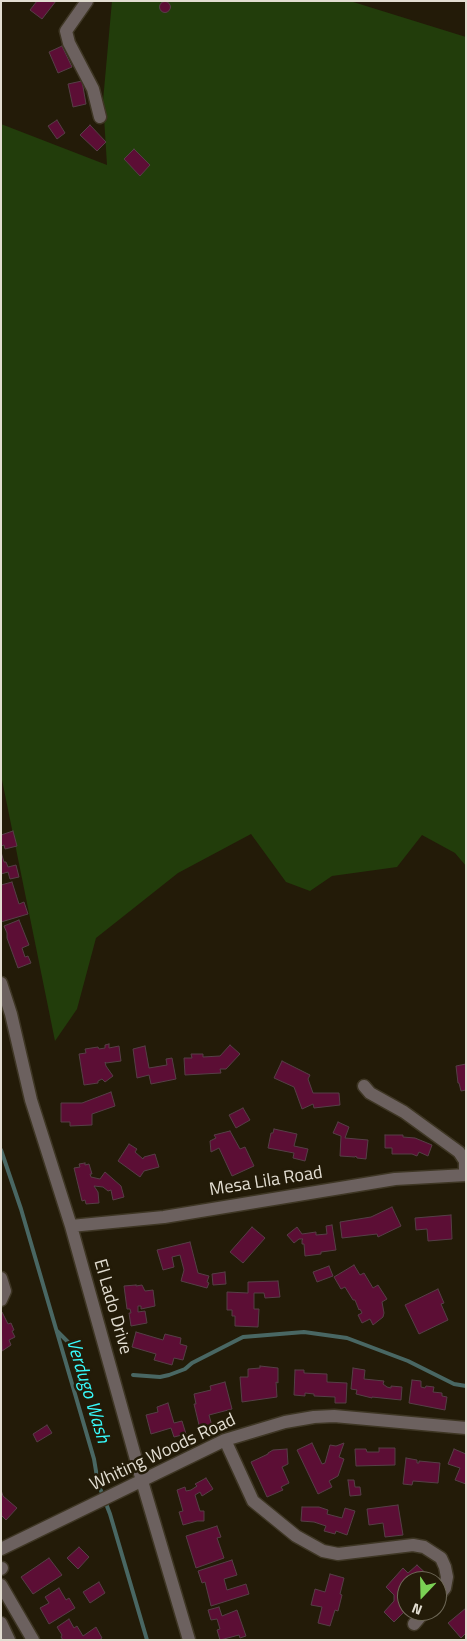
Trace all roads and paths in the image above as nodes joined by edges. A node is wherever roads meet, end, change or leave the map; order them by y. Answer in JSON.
{"nodes":[{"id":1,"x":87,"y":1,"type":"edge"},
{"id":2,"x":100,"y":118,"type":"dead end"},
{"id":3,"x":1,"y":983,"type":"edge"},
{"id":4,"x":364,"y":1086,"type":"dead end"},
{"id":5,"x":465,"y":1175,"type":"edge"},
{"id":6,"x":71,"y":1226,"type":"junction"},
{"id":7,"x":1,"y":1278,"type":"edge"},
{"id":8,"x":1,"y":1300,"type":"edge"},
{"id":9,"x":466,"y":1428,"type":"edge"},
{"id":10,"x":225,"y":1440,"type":"junction"},
{"id":11,"x":142,"y":1480,"type":"junction"},
{"id":12,"x":1,"y":1549,"type":"edge"},
{"id":13,"x":446,"y":1571,"type":"edge"},
{"id":14,"x":1,"y":1585,"type":"edge"},
{"id":15,"x":417,"y":1621,"type":"edge"},
{"id":16,"x":1,"y":1623,"type":"edge"},
{"id":17,"x":414,"y":1624,"type":"dead end"},
{"id":18,"x":9,"y":1640,"type":"edge"},
{"id":19,"x":33,"y":1640,"type":"edge"},
{"id":20,"x":189,"y":1640,"type":"edge"}],
"edges":[{"from":1,"to":2,"type":"street"},
{"from":3,"to":6,"type":"street","name":"El Lado Drive"},
{"from":4,"to":5,"type":"street"},
{"from":5,"to":6,"type":"street","name":"Mesa Lila Road"},
{"from":6,"to":11,"type":"street","name":"El Lado Drive"},
{"from":7,"to":8,"type":"street"},
{"from":9,"to":10,"type":"street","name":"Whiting Woods Road"},
{"from":10,"to":11,"type":"street","name":"Whiting Woods Road"},
{"from":10,"to":13,"type":"street"},
{"from":11,"to":12,"type":"street","name":"Whiting Woods Road"},
{"from":11,"to":20,"type":"street","name":"El Lado Drive"},
{"from":14,"to":19,"type":"street"},
{"from":15,"to":17,"type":"street"},
{"from":16,"to":18,"type":"street"}]}
